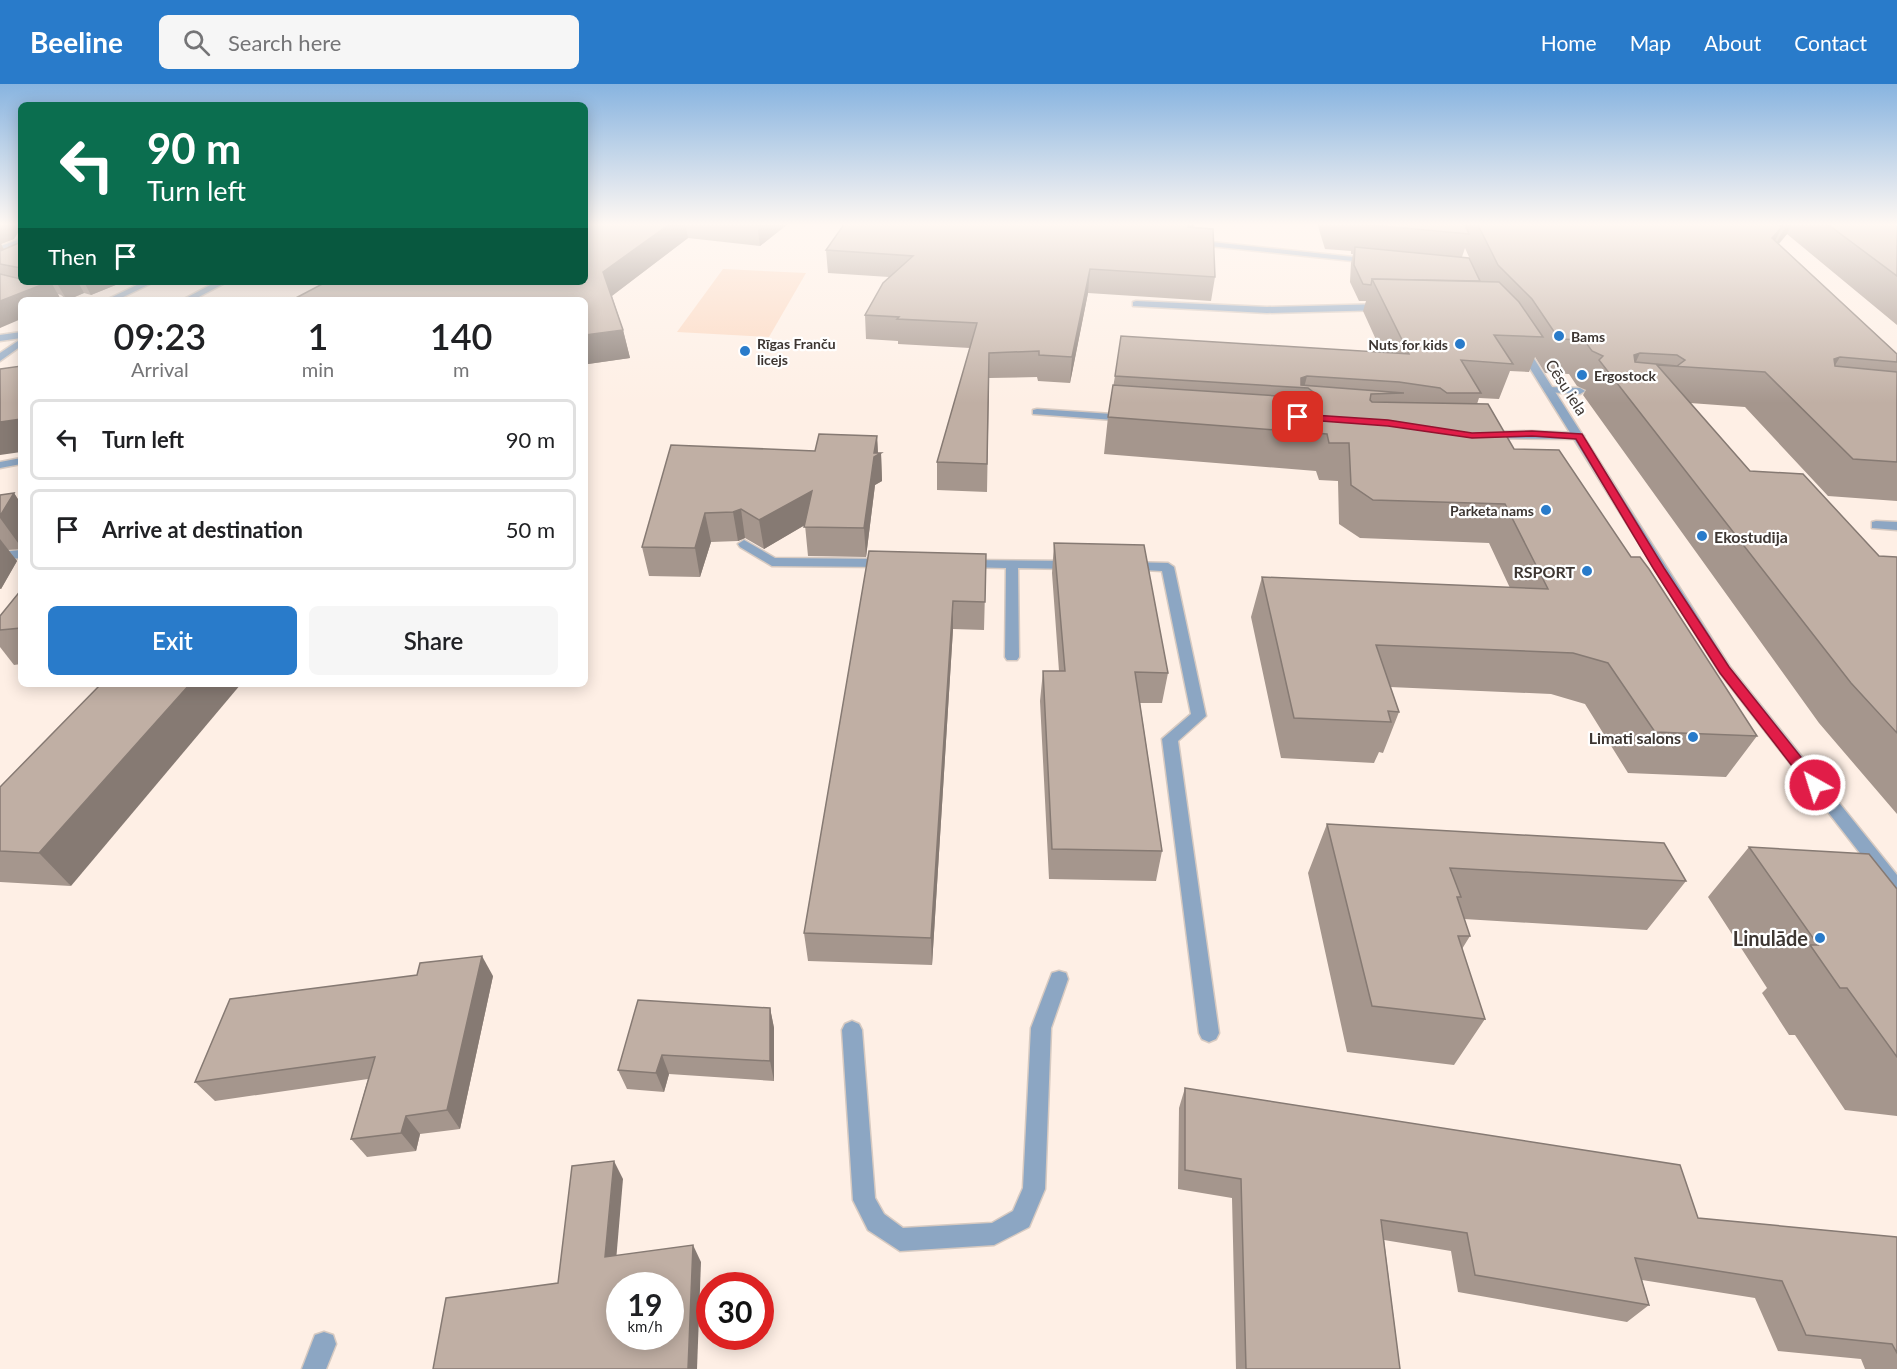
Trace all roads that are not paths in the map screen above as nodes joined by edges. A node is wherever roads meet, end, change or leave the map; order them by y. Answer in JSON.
{"nodes":[{"id":1,"x":144,"y":285,"type":"edge"},
{"id":2,"x":217,"y":285,"type":"edge"},
{"id":3,"x":118,"y":297,"type":"edge"},
{"id":4,"x":192,"y":297,"type":"edge"},
{"id":5,"x":1136,"y":304,"type":"edge"},
{"id":6,"x":1392,"y":307,"type":"edge"},
{"id":7,"x":1512,"y":333,"type":"edge"},
{"id":8,"x":18,"y":335,"type":"edge"},
{"id":9,"x":0,"y":338,"type":"edge"},
{"id":10,"x":18,"y":344,"type":"edge"},
{"id":11,"x":0,"y":358,"type":"edge"},
{"id":12,"x":1549,"y":390,"type":"junction"},
{"id":13,"x":1580,"y":391,"type":"dead end"},
{"id":14,"x":1037,"y":412,"type":"dead end"},
{"id":15,"x":1144,"y":419,"type":"edge"},
{"id":16,"x":1472,"y":435,"type":"edge"},
{"id":17,"x":1579,"y":436,"type":"junction"},
{"id":18,"x":18,"y":462,"type":"edge"},
{"id":19,"x":0,"y":465,"type":"edge"},
{"id":20,"x":1876,"y":525,"type":"dead end"},
{"id":21,"x":1897,"y":526,"type":"edge"},
{"id":22,"x":744,"y":544,"type":"edge"},
{"id":23,"x":18,"y":554,"type":"edge"},
{"id":24,"x":0,"y":556,"type":"edge"},
{"id":25,"x":898,"y":563,"type":"edge"},
{"id":26,"x":955,"y":563,"type":"edge"},
{"id":27,"x":1012,"y":564,"type":"junction"},
{"id":28,"x":1090,"y":566,"type":"edge"},
{"id":29,"x":1113,"y":566,"type":"edge"},
{"id":30,"x":1012,"y":657,"type":"dead end"},
{"id":31,"x":1897,"y":888,"type":"edge"},
{"id":32,"x":1059,"y":980,"type":"dead end"},
{"id":33,"x":852,"y":1030,"type":"dead end"},
{"id":34,"x":1209,"y":1033,"type":"dead end"},
{"id":35,"x":324,"y":1344,"type":"dead end"},
{"id":36,"x":314,"y":1369,"type":"edge"}],
"edges":[{"from":1,"to":3,"type":"street"},
{"from":2,"to":4,"type":"street"},
{"from":5,"to":6,"type":"street"},
{"from":7,"to":12,"type":"street","name":"Cēsu iela"},
{"from":8,"to":9,"type":"street"},
{"from":10,"to":11,"type":"street"},
{"from":12,"to":13,"type":"street"},
{"from":12,"to":17,"type":"street","name":"Cēsu iela"},
{"from":14,"to":15,"type":"street"},
{"from":16,"to":17,"type":"street"},
{"from":17,"to":31,"type":"street","name":"Cēsu iela"},
{"from":18,"to":19,"type":"street"},
{"from":20,"to":21,"type":"street"},
{"from":22,"to":25,"type":"street"},
{"from":23,"to":24,"type":"street"},
{"from":26,"to":27,"type":"street"},
{"from":27,"to":28,"type":"street"},
{"from":27,"to":30,"type":"street"},
{"from":29,"to":34,"type":"street"},
{"from":32,"to":33,"type":"street"},
{"from":35,"to":36,"type":"street"}]}
